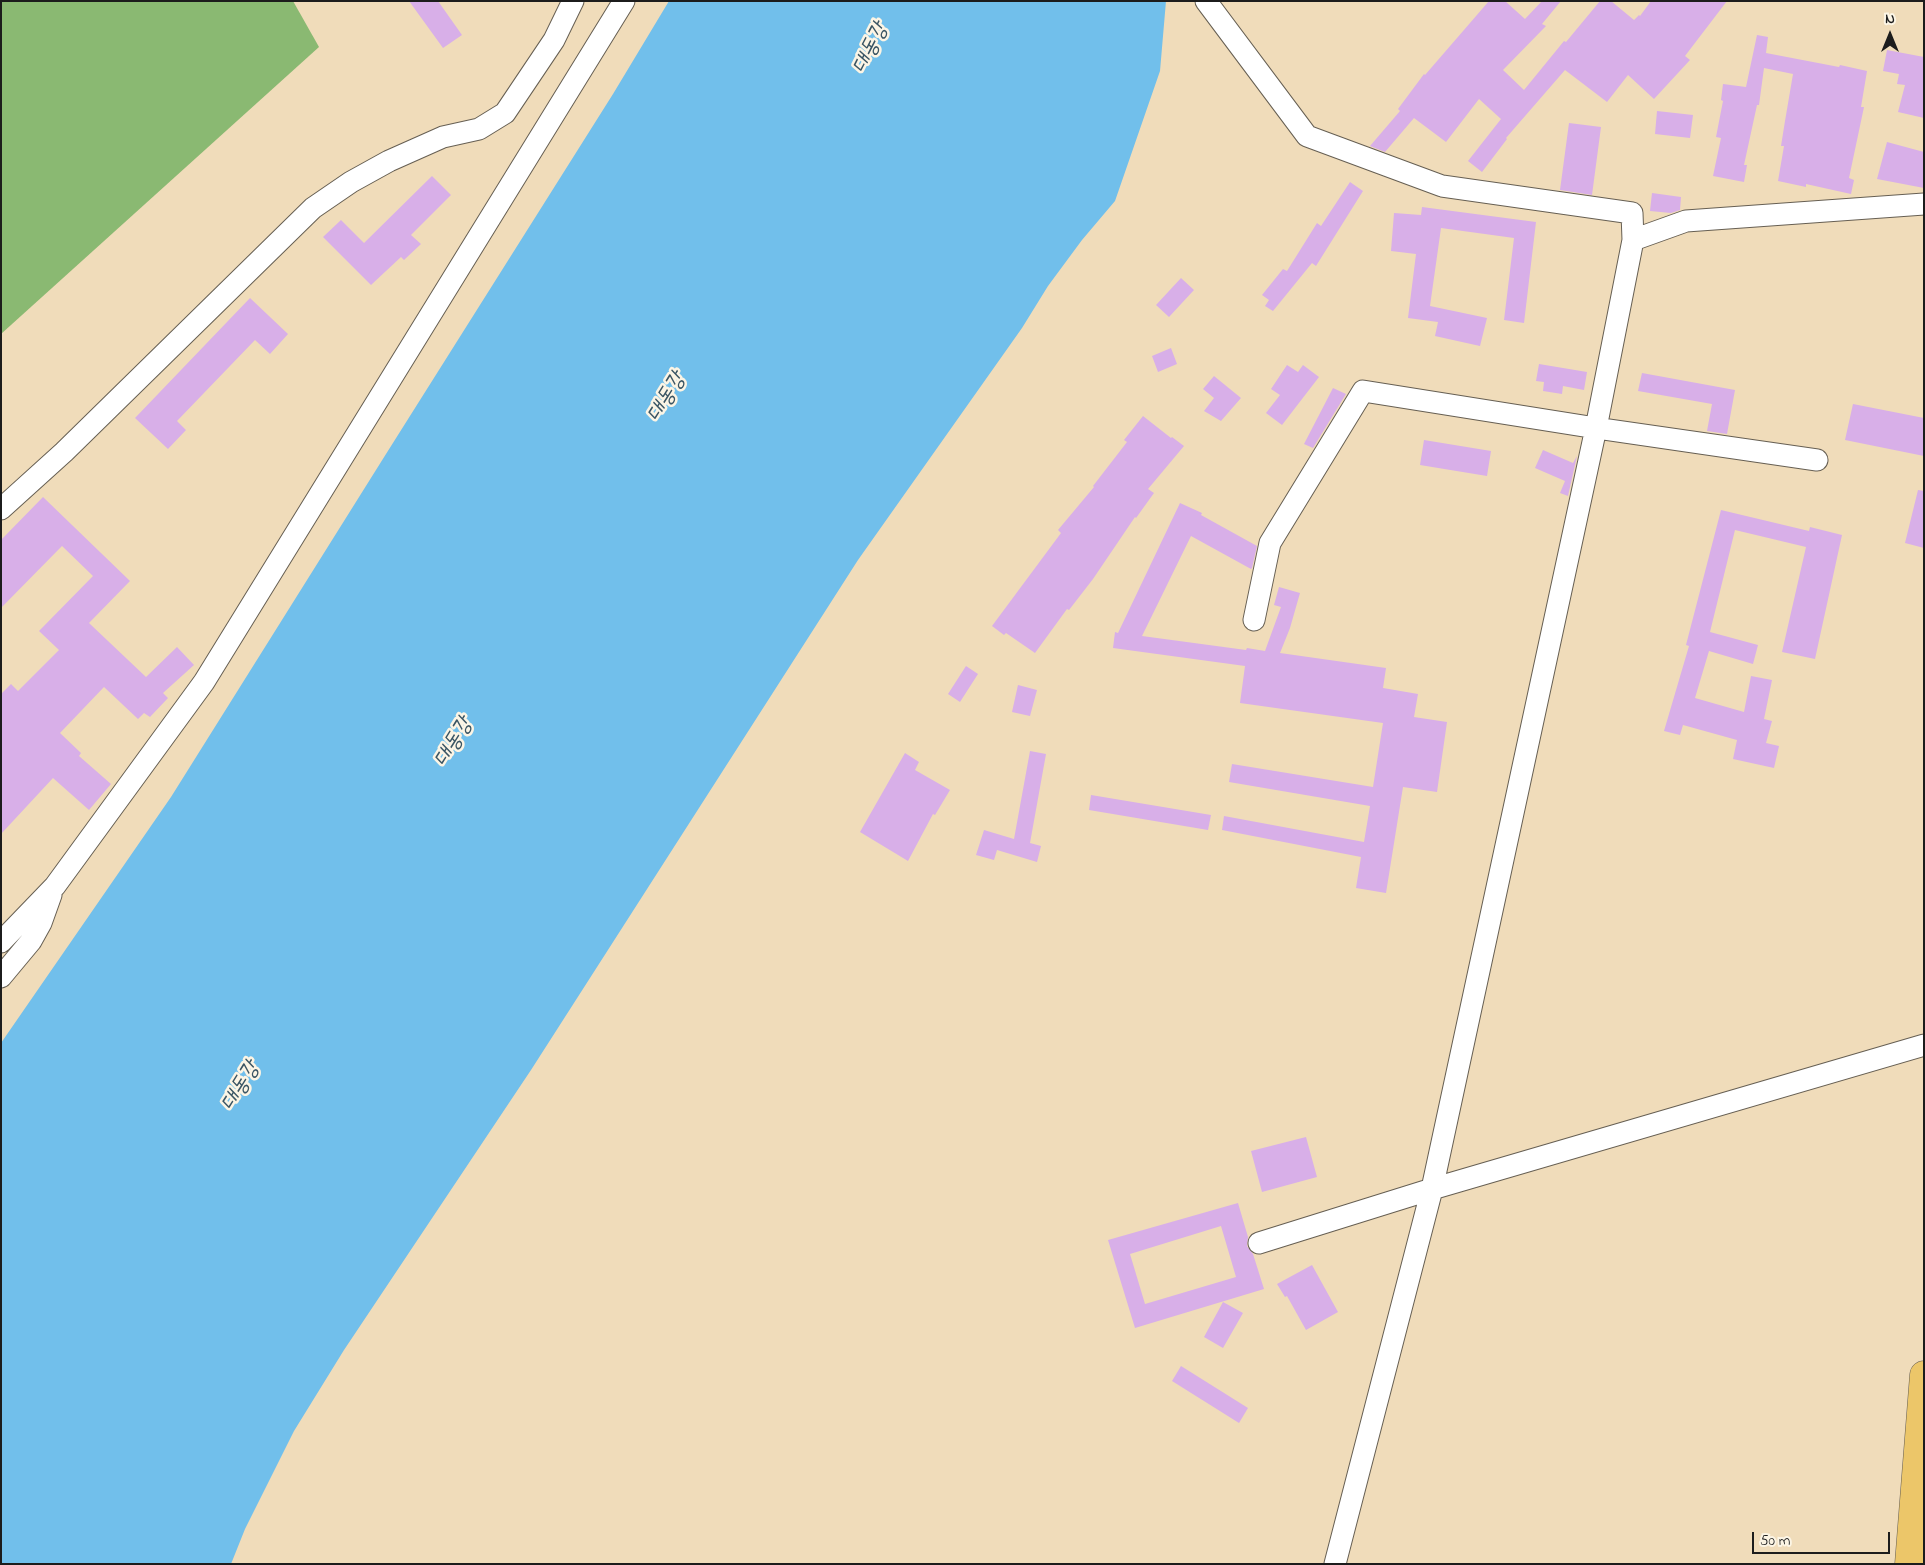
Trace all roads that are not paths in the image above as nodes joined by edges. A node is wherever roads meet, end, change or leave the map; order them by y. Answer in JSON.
{"nodes":[{"id":1,"x":573,"y":1,"type":"edge"},
{"id":2,"x":624,"y":1,"type":"edge"},
{"id":3,"x":1206,"y":1,"type":"edge"},
{"id":4,"x":1924,"y":204,"type":"edge"},
{"id":5,"x":1633,"y":240,"type":"junction"},
{"id":6,"x":1596,"y":428,"type":"junction"},
{"id":7,"x":1817,"y":460,"type":"dead end"},
{"id":8,"x":1,"y":509,"type":"edge"},
{"id":9,"x":1254,"y":620,"type":"dead end"},
{"id":10,"x":55,"y":886,"type":"junction"},
{"id":11,"x":1,"y":942,"type":"edge"},
{"id":12,"x":1,"y":977,"type":"edge"},
{"id":13,"x":1924,"y":1044,"type":"edge"},
{"id":14,"x":1432,"y":1189,"type":"junction"},
{"id":15,"x":1259,"y":1243,"type":"dead end"},
{"id":16,"x":1924,"y":1375,"type":"edge"},
{"id":17,"x":1335,"y":1564,"type":"edge"},
{"id":18,"x":1910,"y":1564,"type":"edge"}],
"edges":[{"from":1,"to":8,"type":"street"},
{"from":2,"to":10,"type":"street"},
{"from":3,"to":5,"type":"street"},
{"from":4,"to":5,"type":"street"},
{"from":5,"to":6,"type":"street"},
{"from":6,"to":7,"type":"street"},
{"from":6,"to":9,"type":"street"},
{"from":6,"to":14,"type":"street"},
{"from":10,"to":11,"type":"street"},
{"from":10,"to":12,"type":"street"},
{"from":13,"to":14,"type":"street"},
{"from":14,"to":15,"type":"street"},
{"from":14,"to":17,"type":"street"},
{"from":16,"to":18,"type":"main road"}]}
